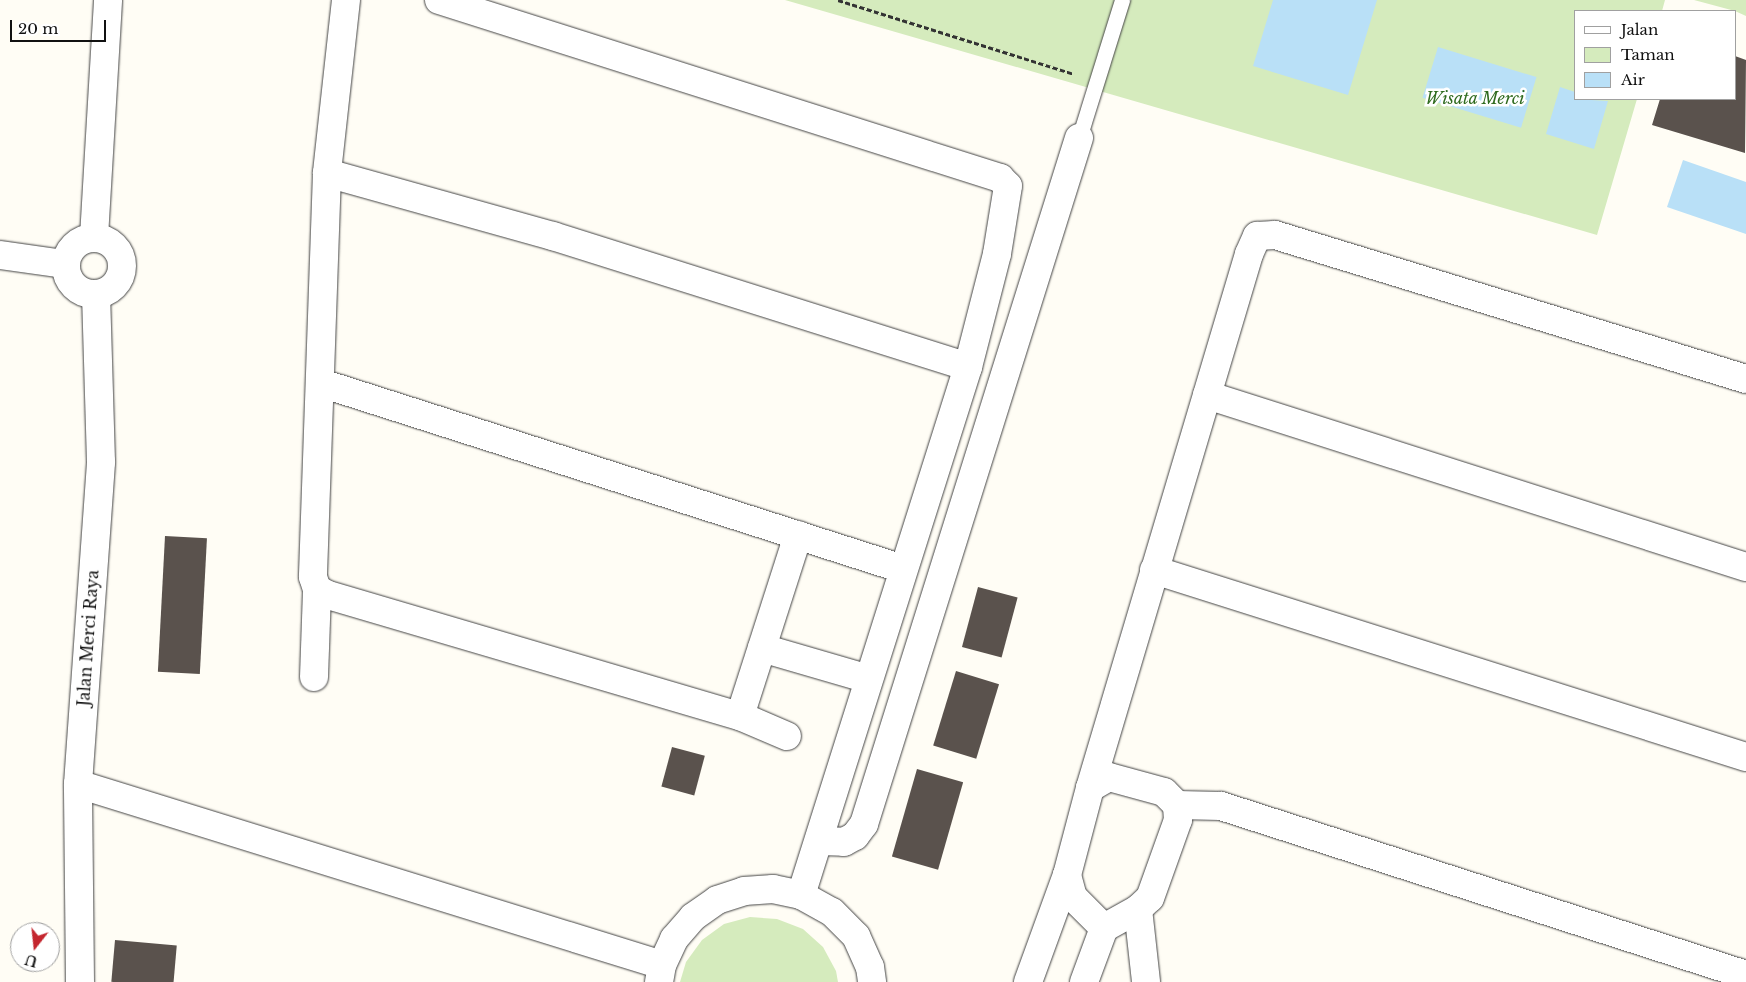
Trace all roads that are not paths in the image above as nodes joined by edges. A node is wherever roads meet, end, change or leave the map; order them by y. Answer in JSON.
{"nodes":[{"id":1,"x":108,"y":0,"type":"edge"},
{"id":2,"x":346,"y":0,"type":"edge"},
{"id":3,"x":439,"y":0,"type":"edge"},
{"id":4,"x":1122,"y":0,"type":"edge"},
{"id":5,"x":1079,"y":138,"type":"joint"},
{"id":6,"x":327,"y":173,"type":"junction"},
{"id":7,"x":94,"y":237,"type":"junction"},
{"id":8,"x":2,"y":255,"type":"edge"},
{"id":9,"x":64,"y":264,"type":"junction"},
{"id":10,"x":96,"y":294,"type":"junction"},
{"id":11,"x":968,"y":367,"type":"junction"},
{"id":12,"x":1746,"y":379,"type":"edge"},
{"id":13,"x":321,"y":383,"type":"junction"},
{"id":14,"x":1207,"y":395,"type":"junction"},
{"id":15,"x":798,"y":535,"type":"junction"},
{"id":16,"x":1746,"y":567,"type":"edge"},
{"id":17,"x":903,"y":568,"type":"junction"},
{"id":18,"x":1154,"y":570,"type":"junction"},
{"id":19,"x":317,"y":589,"type":"junction"},
{"id":20,"x":762,"y":648,"type":"junction"},
{"id":21,"x":314,"y":678,"type":"dead end"},
{"id":22,"x":869,"y":679,"type":"junction"},
{"id":23,"x":740,"y":716,"type":"junction"},
{"id":24,"x":787,"y":736,"type":"dead end"},
{"id":25,"x":1746,"y":757,"type":"edge"},
{"id":26,"x":78,"y":784,"type":"junction"},
{"id":27,"x":1090,"y":788,"type":"junction"},
{"id":28,"x":1177,"y":805,"type":"junction"},
{"id":29,"x":820,"y":841,"type":"junction"},
{"id":30,"x":1067,"y":875,"type":"junction"},
{"id":31,"x":801,"y":895,"type":"junction"},
{"id":32,"x":1138,"y":909,"type":"junction"},
{"id":33,"x":1104,"y":928,"type":"junction"},
{"id":34,"x":661,"y":973,"type":"edge"},
{"id":35,"x":1746,"y":975,"type":"edge"},
{"id":36,"x":80,"y":982,"type":"edge"},
{"id":37,"x":872,"y":982,"type":"edge"},
{"id":38,"x":1028,"y":982,"type":"edge"},
{"id":39,"x":1084,"y":982,"type":"edge"},
{"id":40,"x":1146,"y":982,"type":"edge"}],
"edges":[{"from":1,"to":7,"type":"street"},
{"from":2,"to":6,"type":"street"},
{"from":3,"to":11,"type":"street"},
{"from":4,"to":5,"type":"lane"},
{"from":5,"to":29,"type":"street"},
{"from":6,"to":11,"type":"street"},
{"from":6,"to":13,"type":"street"},
{"from":7,"to":9,"type":"street"},
{"from":7,"to":10,"type":"street"},
{"from":8,"to":9,"type":"street"},
{"from":9,"to":10,"type":"street"},
{"from":10,"to":26,"type":"street","name":"Jalan Merci Raya"},
{"from":11,"to":17,"type":"street"},
{"from":12,"to":14,"type":"street"},
{"from":13,"to":15,"type":"street"},
{"from":13,"to":19,"type":"street"},
{"from":14,"to":16,"type":"street"},
{"from":14,"to":18,"type":"street"},
{"from":15,"to":17,"type":"street"},
{"from":15,"to":20,"type":"street"},
{"from":17,"to":22,"type":"street"},
{"from":18,"to":25,"type":"street"},
{"from":18,"to":27,"type":"street"},
{"from":19,"to":21,"type":"street"},
{"from":19,"to":23,"type":"street"},
{"from":20,"to":22,"type":"street"},
{"from":20,"to":23,"type":"street"},
{"from":22,"to":29,"type":"street"},
{"from":23,"to":24,"type":"street"},
{"from":26,"to":34,"type":"street"},
{"from":26,"to":36,"type":"street","name":"Jalan Merci Raya"},
{"from":27,"to":28,"type":"street"},
{"from":27,"to":30,"type":"street"},
{"from":28,"to":32,"type":"street"},
{"from":28,"to":35,"type":"street"},
{"from":29,"to":31,"type":"street"},
{"from":30,"to":33,"type":"street"},
{"from":30,"to":38,"type":"street"},
{"from":31,"to":34,"type":"street"},
{"from":31,"to":37,"type":"street"},
{"from":32,"to":33,"type":"street"},
{"from":32,"to":40,"type":"street"},
{"from":33,"to":39,"type":"street"}]}
